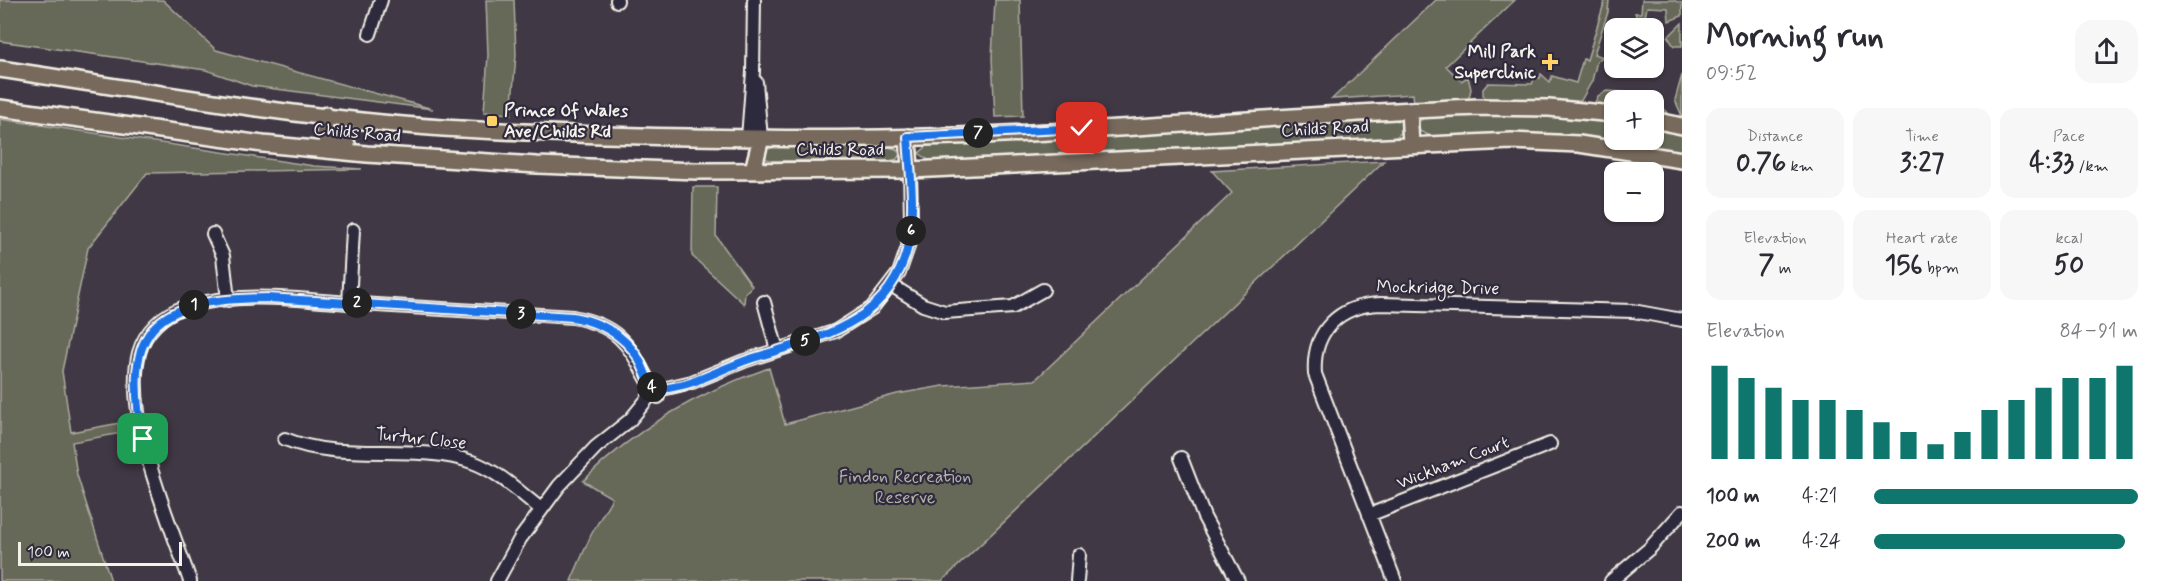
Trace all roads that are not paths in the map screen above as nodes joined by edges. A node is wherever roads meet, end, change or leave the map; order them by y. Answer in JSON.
{"nodes":[{"id":1,"x":381,"y":0,"type":"edge"},
{"id":2,"x":754,"y":0,"type":"edge"},
{"id":3,"x":370,"y":33,"type":"dead end"},
{"id":4,"x":0,"y":69,"type":"edge"},
{"id":5,"x":0,"y":108,"type":"edge"},
{"id":6,"x":1409,"y":110,"type":"junction"},
{"id":7,"x":1604,"y":113,"type":"edge"},
{"id":8,"x":326,"y":115,"type":"junction"},
{"id":9,"x":1664,"y":122,"type":"edge"},
{"id":10,"x":1682,"y":126,"type":"edge"},
{"id":11,"x":908,"y":137,"type":"junction"},
{"id":12,"x":754,"y":138,"type":"junction"},
{"id":13,"x":1411,"y":144,"type":"junction"},
{"id":14,"x":1682,"y":160,"type":"edge"},
{"id":15,"x":487,"y":162,"type":"junction"},
{"id":16,"x":753,"y":170,"type":"junction"},
{"id":17,"x":910,"y":170,"type":"junction"},
{"id":18,"x":353,"y":230,"type":"dead end"},
{"id":19,"x":213,"y":234,"type":"dead end"},
{"id":20,"x":891,"y":285,"type":"junction"},
{"id":21,"x":1043,"y":290,"type":"dead end"},
{"id":22,"x":228,"y":300,"type":"junction"},
{"id":23,"x":764,"y":302,"type":"dead end"},
{"id":24,"x":349,"y":303,"type":"junction"},
{"id":25,"x":1682,"y":320,"type":"edge"},
{"id":26,"x":777,"y":350,"type":"junction"},
{"id":27,"x":656,"y":394,"type":"junction"},
{"id":28,"x":285,"y":439,"type":"dead end"},
{"id":29,"x":1550,"y":444,"type":"dead end"},
{"id":30,"x":1181,"y":458,"type":"dead end"},
{"id":31,"x":541,"y":509,"type":"junction"},
{"id":32,"x":1682,"y":512,"type":"edge"},
{"id":33,"x":1369,"y":515,"type":"junction"},
{"id":34,"x":1079,"y":555,"type":"dead end"},
{"id":35,"x":190,"y":581,"type":"edge"},
{"id":36,"x":497,"y":581,"type":"edge"},
{"id":37,"x":1077,"y":581,"type":"edge"},
{"id":38,"x":1238,"y":581,"type":"edge"},
{"id":39,"x":1395,"y":581,"type":"edge"},
{"id":40,"x":1611,"y":581,"type":"edge"}],
"edges":[{"from":1,"to":3,"type":"street"},
{"from":2,"to":12,"type":"street"},
{"from":4,"to":8,"type":"main road","name":"Childs Road"},
{"from":5,"to":15,"type":"main road","name":"Childs Road"},
{"from":6,"to":7,"type":"main road","name":"Childs Road"},
{"from":6,"to":11,"type":"main road","name":"Childs Road"},
{"from":6,"to":13,"type":"main road"},
{"from":8,"to":12,"type":"main road","name":"Childs Road"},
{"from":8,"to":15,"type":"main road"},
{"from":9,"to":10,"type":"main road"},
{"from":11,"to":12,"type":"main road","name":"Childs Road"},
{"from":11,"to":17,"type":"main road"},
{"from":12,"to":16,"type":"main road"},
{"from":13,"to":14,"type":"main road","name":"Childs Road"},
{"from":13,"to":17,"type":"main road","name":"Childs Road"},
{"from":15,"to":16,"type":"main road","name":"Childs Road"},
{"from":16,"to":17,"type":"main road","name":"Childs Road"},
{"from":17,"to":20,"type":"street"},
{"from":18,"to":24,"type":"street"},
{"from":19,"to":22,"type":"street"},
{"from":20,"to":21,"type":"street"},
{"from":20,"to":26,"type":"street"},
{"from":22,"to":24,"type":"street"},
{"from":22,"to":35,"type":"street"},
{"from":23,"to":26,"type":"street"},
{"from":24,"to":27,"type":"street"},
{"from":25,"to":33,"type":"street","name":"Mockridge Drive"},
{"from":26,"to":27,"type":"street"},
{"from":27,"to":31,"type":"street"},
{"from":28,"to":31,"type":"street","name":"Turtur Close"},
{"from":29,"to":33,"type":"street","name":"Wickham Court"},
{"from":30,"to":38,"type":"street"},
{"from":31,"to":36,"type":"street"},
{"from":32,"to":40,"type":"street"},
{"from":33,"to":39,"type":"street","name":"Mockridge Drive"},
{"from":34,"to":37,"type":"street"}]}
